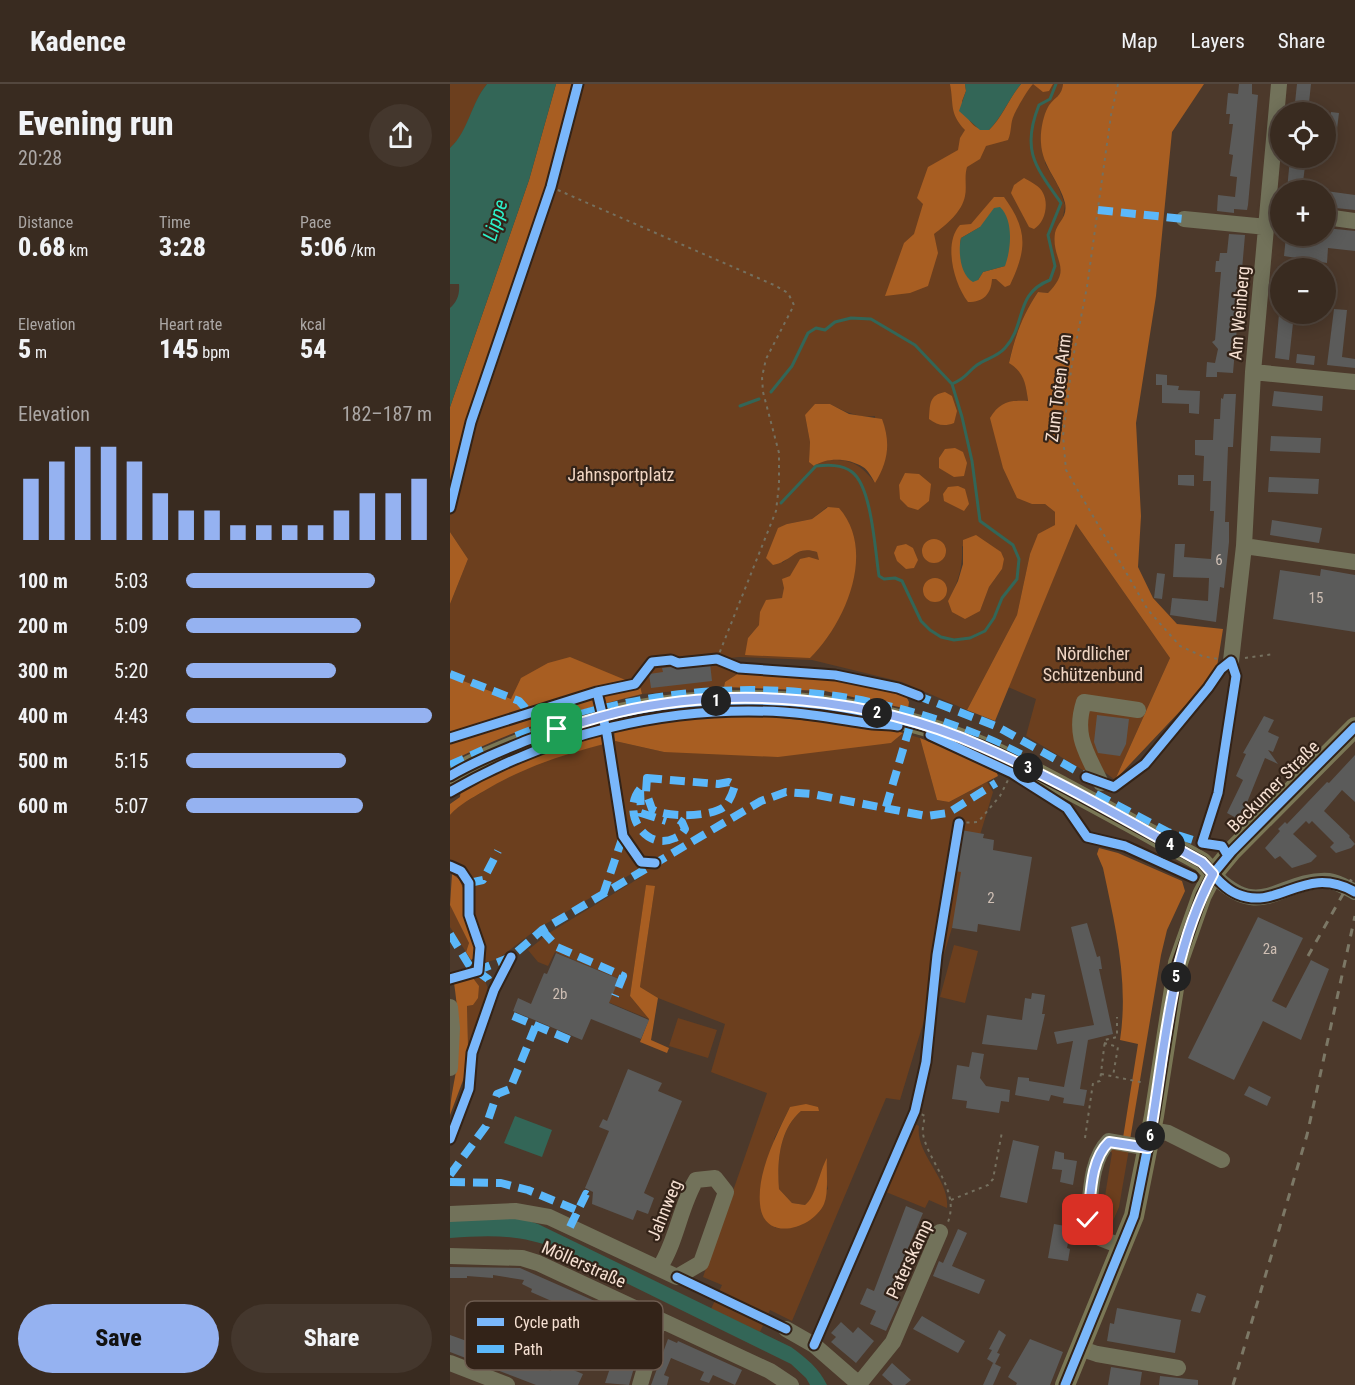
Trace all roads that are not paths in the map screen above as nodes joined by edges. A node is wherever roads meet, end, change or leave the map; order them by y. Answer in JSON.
{"nodes":[{"id":1,"x":1279,"y":84,"type":"edge"},
{"id":2,"x":1274,"y":180,"type":"edge"},
{"id":3,"x":1270,"y":216,"type":"edge"},
{"id":4,"x":1336,"y":218,"type":"edge"},
{"id":5,"x":1184,"y":219,"type":"dead end"},
{"id":6,"x":1355,"y":220,"type":"edge"},
{"id":7,"x":1270,"y":232,"type":"edge"},
{"id":8,"x":1253,"y":372,"type":"junction"},
{"id":9,"x":1355,"y":382,"type":"edge"},
{"id":10,"x":1244,"y":546,"type":"junction"},
{"id":11,"x":1355,"y":562,"type":"edge"},
{"id":12,"x":1231,"y":661,"type":"road end"},
{"id":13,"x":1138,"y":710,"type":"dead end"},
{"id":14,"x":1355,"y":727,"type":"edge"},
{"id":15,"x":450,"y":776,"type":"edge"},
{"id":16,"x":1101,"y":783,"type":"dead end"},
{"id":17,"x":1213,"y":874,"type":"junction"},
{"id":18,"x":1355,"y":892,"type":"edge"},
{"id":19,"x":450,"y":1007,"type":"edge"},
{"id":20,"x":450,"y":1068,"type":"edge"},
{"id":21,"x":1149,"y":1139,"type":"junction"},
{"id":22,"x":1222,"y":1160,"type":"dead end"},
{"id":23,"x":450,"y":1214,"type":"edge"},
{"id":24,"x":940,"y":1232,"type":"road end"},
{"id":25,"x":1123,"y":1247,"type":"junction"},
{"id":26,"x":450,"y":1256,"type":"edge"},
{"id":27,"x":660,"y":1267,"type":"junction"},
{"id":28,"x":619,"y":1301,"type":"edge"},
{"id":29,"x":663,"y":1322,"type":"edge"},
{"id":30,"x":786,"y":1329,"type":"dead end"},
{"id":31,"x":1079,"y":1348,"type":"junction"},
{"id":32,"x":450,"y":1363,"type":"edge"},
{"id":33,"x":1178,"y":1368,"type":"dead end"},
{"id":34,"x":465,"y":1369,"type":"edge"},
{"id":35,"x":468,"y":1370,"type":"edge"},
{"id":36,"x":644,"y":1370,"type":"edge"},
{"id":37,"x":859,"y":1384,"type":"edge"},
{"id":38,"x":507,"y":1385,"type":"edge"},
{"id":39,"x":640,"y":1385,"type":"edge"},
{"id":40,"x":791,"y":1385,"type":"edge"},
{"id":41,"x":1065,"y":1385,"type":"edge"}],
"edges":[{"from":1,"to":2,"type":"street","name":"Am Weinberg"},
{"from":3,"to":5,"type":"street"},
{"from":4,"to":6,"type":"street"},
{"from":7,"to":8,"type":"street","name":"Am Weinberg"},
{"from":8,"to":9,"type":"street"},
{"from":8,"to":10,"type":"street","name":"Am Weinberg"},
{"from":10,"to":11,"type":"street"},
{"from":10,"to":12,"type":"street","name":"Am Weinberg"},
{"from":13,"to":16,"type":"street"},
{"from":14,"to":17,"type":"main road","name":"Beckumer Straße"},
{"from":15,"to":17,"type":"main road"},
{"from":17,"to":18,"type":"street"},
{"from":17,"to":21,"type":"main road","name":"Beckumer Straße"},
{"from":19,"to":20,"type":"street"},
{"from":21,"to":22,"type":"street"},
{"from":21,"to":25,"type":"main road","name":"Beckumer Straße"},
{"from":21,"to":25,"type":"street"},
{"from":23,"to":27,"type":"street","name":"Jahnweg"},
{"from":24,"to":37,"type":"street","name":"Paterskamp"},
{"from":25,"to":31,"type":"main road","name":"Beckumer Straße"},
{"from":26,"to":28,"type":"street","name":"Möllerstraße"},
{"from":27,"to":27,"type":"street","name":"Jahnweg"},
{"from":29,"to":40,"type":"street","name":"Möllerstraße"},
{"from":30,"to":37,"type":"street"},
{"from":31,"to":33,"type":"street"},
{"from":31,"to":41,"type":"main road","name":"Beckumer Straße"},
{"from":32,"to":34,"type":"street"},
{"from":35,"to":38,"type":"street"},
{"from":36,"to":39,"type":"street"}]}
